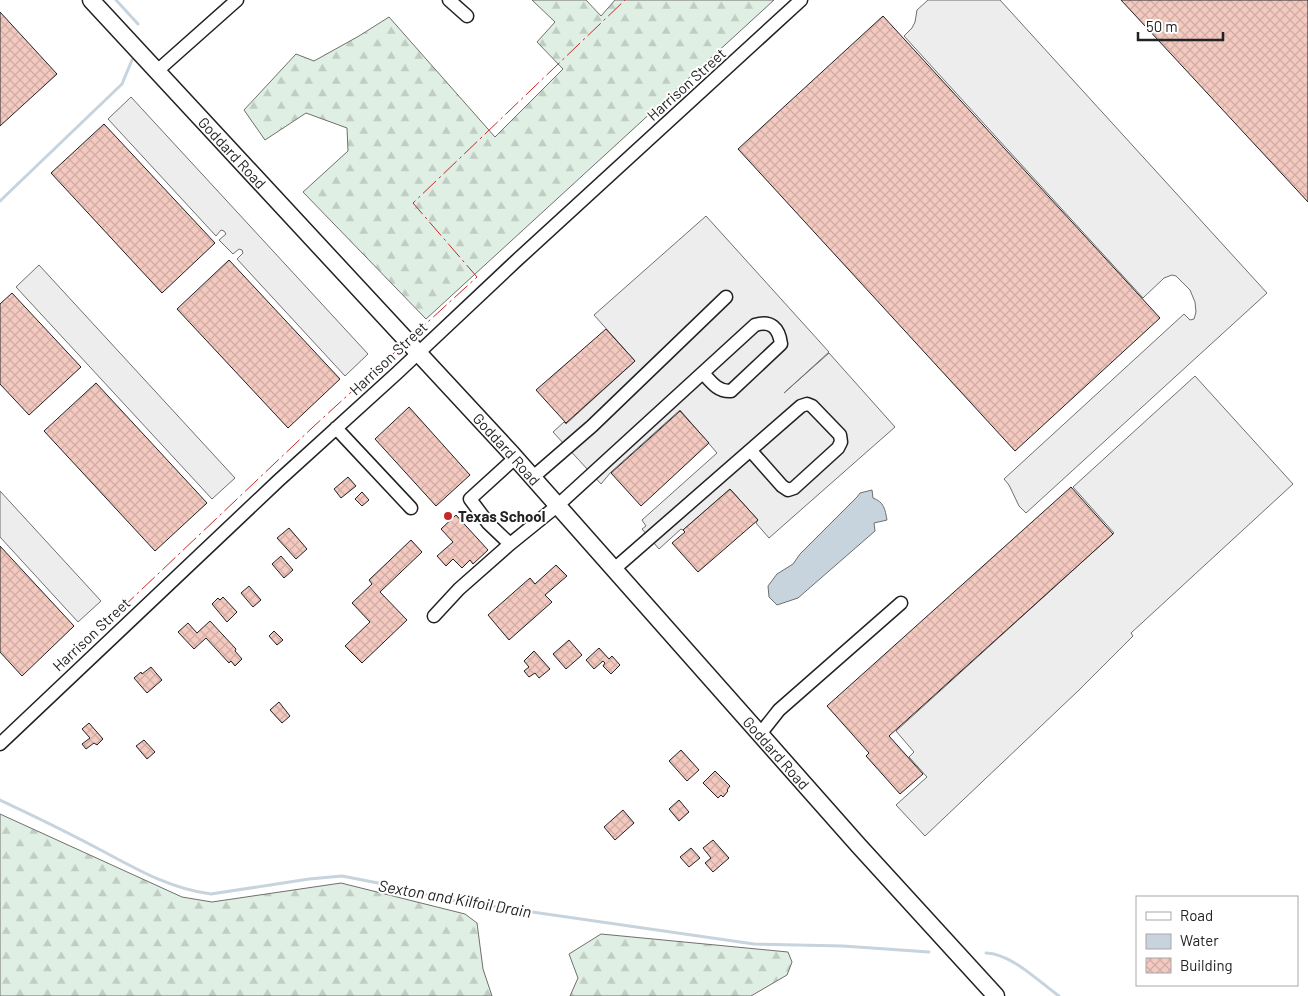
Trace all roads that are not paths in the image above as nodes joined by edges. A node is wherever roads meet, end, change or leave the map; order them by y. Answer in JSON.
{"nodes":[{"id":1,"x":91,"y":0,"type":"edge"},
{"id":2,"x":237,"y":0,"type":"edge"},
{"id":3,"x":449,"y":0,"type":"edge"},
{"id":4,"x":801,"y":0,"type":"edge"},
{"id":5,"x":467,"y":16,"type":"dead end"},
{"id":6,"x":157,"y":71,"type":"junction"},
{"id":7,"x":726,"y":297,"type":"dead end"},
{"id":8,"x":418,"y":353,"type":"junction"},
{"id":9,"x":703,"y":373,"type":"junction"},
{"id":10,"x":336,"y":428,"type":"junction"},
{"id":11,"x":751,"y":451,"type":"junction"},
{"id":12,"x":515,"y":458,"type":"junction"},
{"id":13,"x":532,"y":478,"type":"junction"},
{"id":14,"x":557,"y":506,"type":"junction"},
{"id":15,"x":411,"y":508,"type":"dead end"},
{"id":16,"x":510,"y":544,"type":"junction"},
{"id":17,"x":613,"y":570,"type":"junction"},
{"id":18,"x":901,"y":603,"type":"dead end"},
{"id":19,"x":434,"y":616,"type":"dead end"},
{"id":20,"x":760,"y":734,"type":"junction"},
{"id":21,"x":0,"y":744,"type":"edge"},
{"id":22,"x":996,"y":996,"type":"edge"}],
"edges":[{"from":1,"to":6,"type":"main road","name":"Goddard Road"},
{"from":2,"to":6,"type":"street"},
{"from":3,"to":5,"type":"street"},
{"from":4,"to":8,"type":"street","name":"Harrison Street"},
{"from":6,"to":8,"type":"main road","name":"Goddard Road"},
{"from":7,"to":13,"type":"street"},
{"from":8,"to":10,"type":"street","name":"Harrison Street"},
{"from":8,"to":12,"type":"main road","name":"Goddard Road"},
{"from":9,"to":9,"type":"street"},
{"from":9,"to":14,"type":"street"},
{"from":10,"to":15,"type":"street"},
{"from":10,"to":21,"type":"street","name":"Harrison Street"},
{"from":11,"to":11,"type":"street"},
{"from":11,"to":17,"type":"street"},
{"from":12,"to":13,"type":"main road","name":"Goddard Road"},
{"from":12,"to":16,"type":"street"},
{"from":13,"to":14,"type":"main road","name":"Goddard Road"},
{"from":14,"to":16,"type":"street"},
{"from":14,"to":17,"type":"main road","name":"Goddard Road"},
{"from":16,"to":19,"type":"street"},
{"from":17,"to":20,"type":"main road","name":"Goddard Road"},
{"from":18,"to":20,"type":"street"},
{"from":20,"to":22,"type":"main road","name":"Goddard Road"}]}
